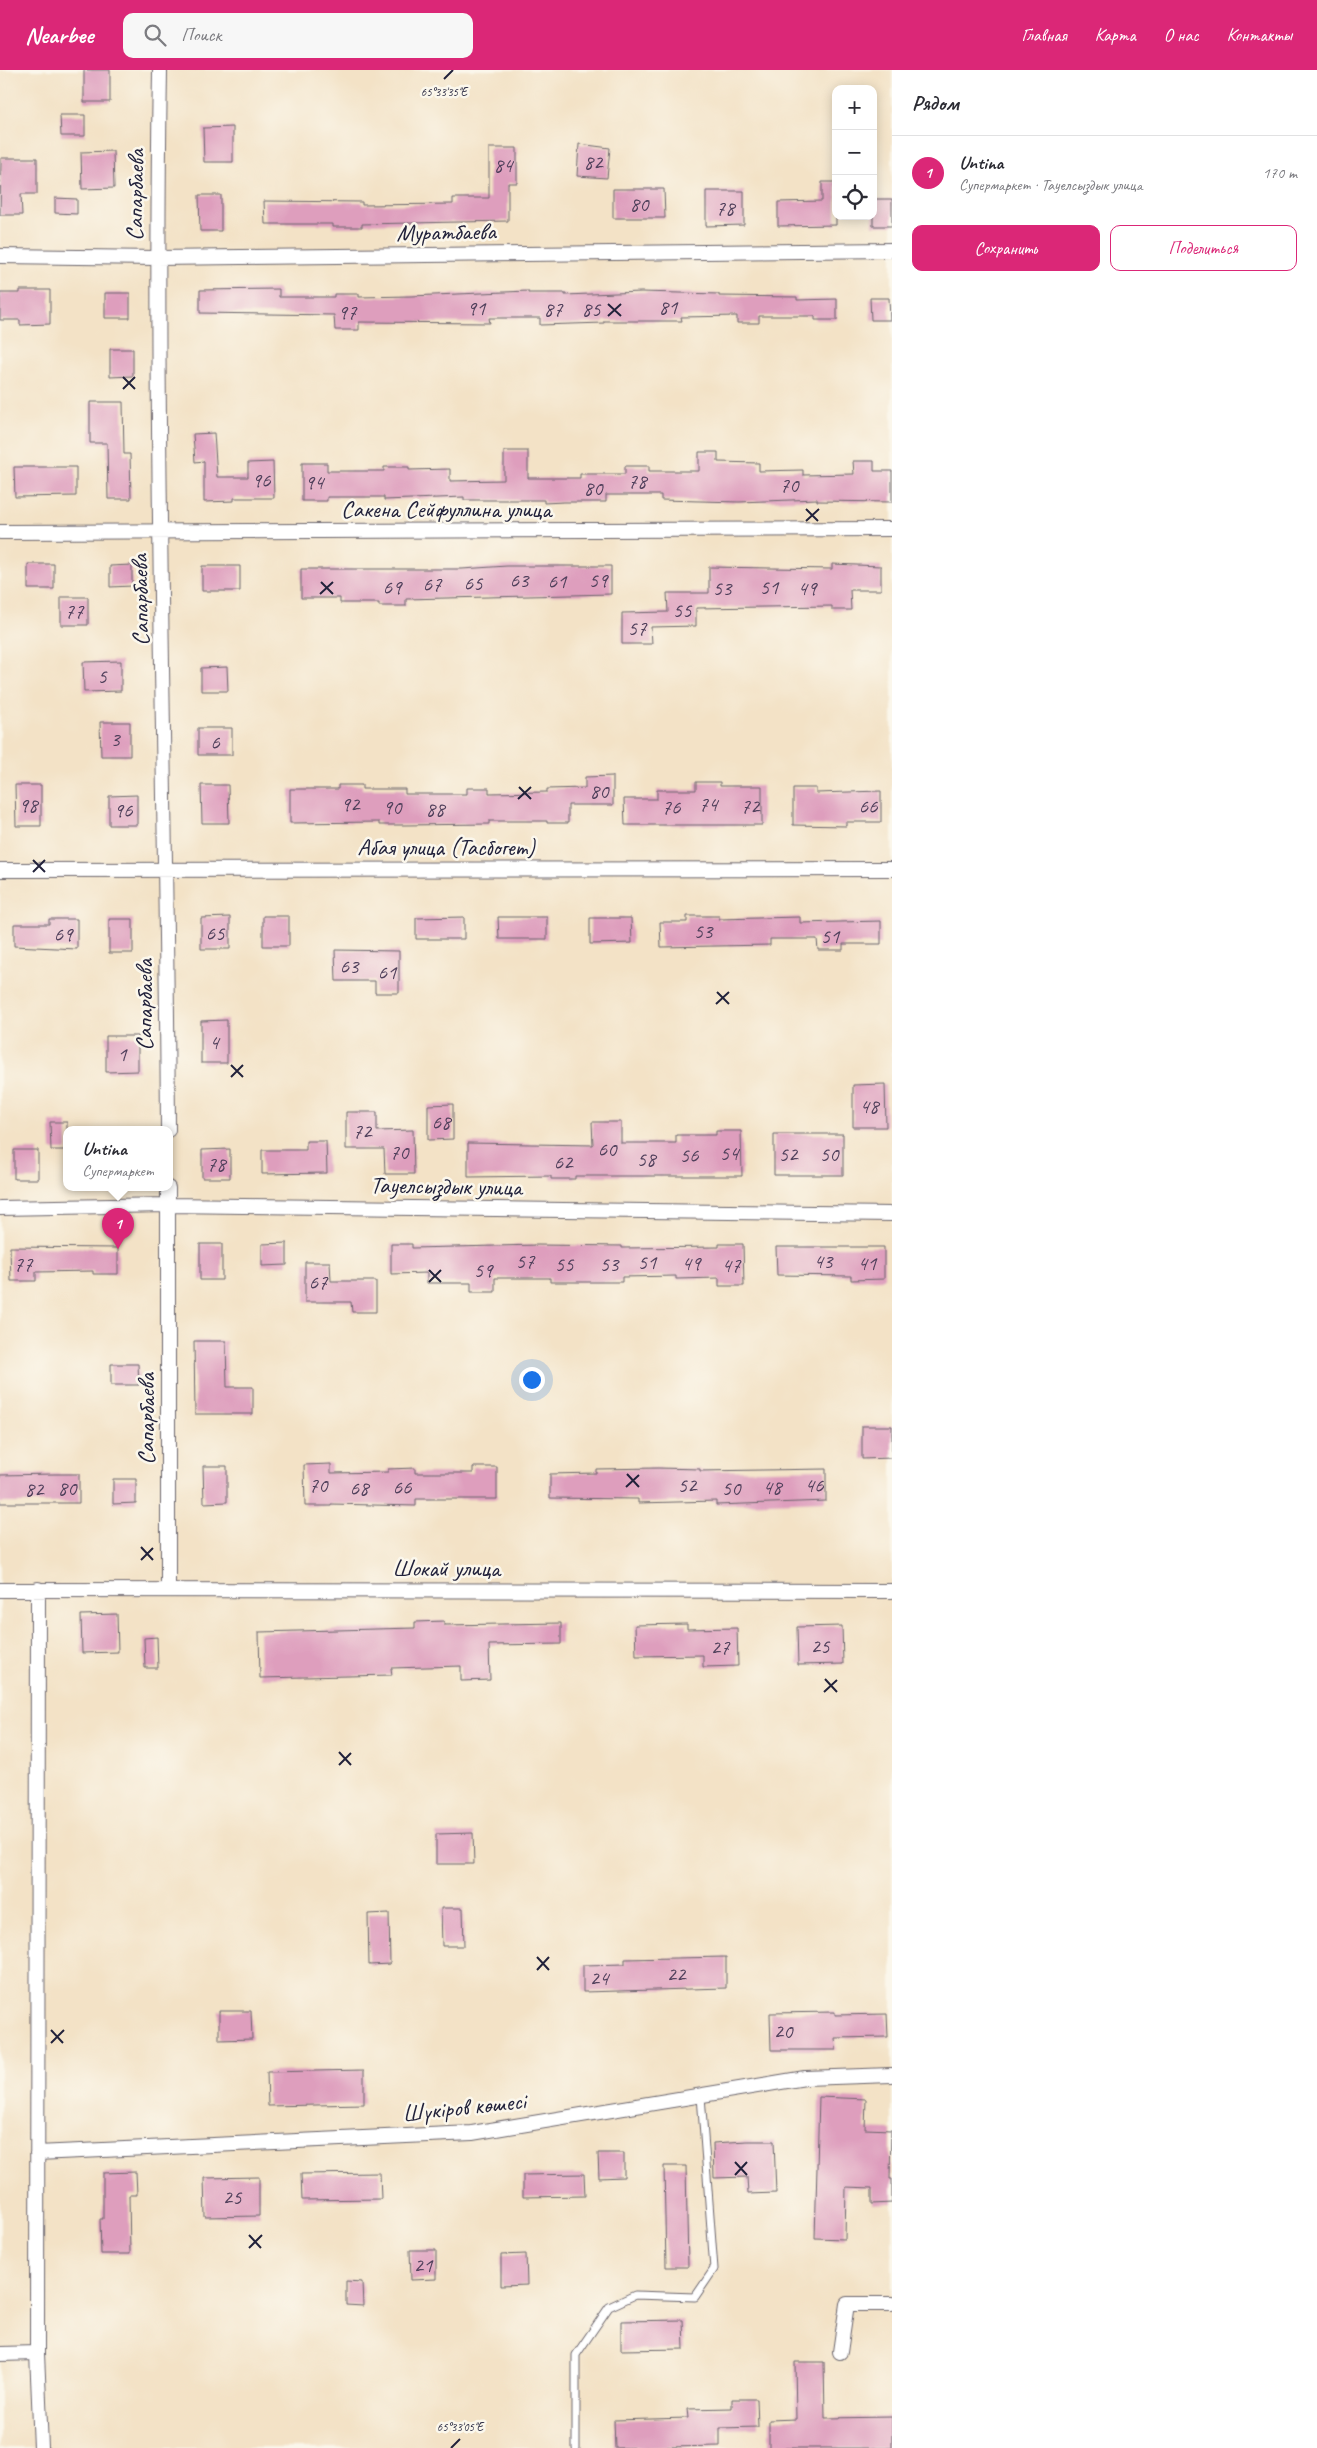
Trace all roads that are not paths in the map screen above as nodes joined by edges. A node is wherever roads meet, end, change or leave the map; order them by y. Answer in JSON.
{"nodes":[{"id":1,"x":160,"y":70,"type":"edge"},
{"id":2,"x":892,"y":250,"type":"edge"},
{"id":3,"x":0,"y":256,"type":"edge"},
{"id":4,"x":157,"y":258,"type":"junction"},
{"id":5,"x":892,"y":529,"type":"edge"},
{"id":6,"x":0,"y":532,"type":"edge"},
{"id":7,"x":161,"y":532,"type":"junction"},
{"id":8,"x":892,"y":869,"type":"edge"},
{"id":9,"x":0,"y":870,"type":"edge"},
{"id":10,"x":166,"y":870,"type":"junction"},
{"id":11,"x":168,"y":1126,"type":"edge"},
{"id":12,"x":168,"y":1191,"type":"edge"},
{"id":13,"x":168,"y":1206,"type":"junction"},
{"id":14,"x":0,"y":1208,"type":"edge"},
{"id":15,"x":892,"y":1214,"type":"edge"},
{"id":16,"x":38,"y":1589,"type":"junction"},
{"id":17,"x":0,"y":1590,"type":"edge"},
{"id":18,"x":168,"y":1590,"type":"junction"},
{"id":19,"x":892,"y":1591,"type":"edge"},
{"id":20,"x":892,"y":2075,"type":"edge"},
{"id":21,"x":701,"y":2096,"type":"junction"},
{"id":22,"x":37,"y":2153,"type":"junction"},
{"id":23,"x":892,"y":2304,"type":"edge"},
{"id":24,"x":840,"y":2352,"type":"dead end"},
{"id":25,"x":37,"y":2353,"type":"junction"},
{"id":26,"x":0,"y":2354,"type":"edge"},
{"id":27,"x":40,"y":2448,"type":"edge"},
{"id":28,"x":576,"y":2448,"type":"edge"}],
"edges":[{"from":1,"to":4,"type":"street","name":"Сапарбаева"},
{"from":2,"to":4,"type":"street","name":"Муратбаева"},
{"from":3,"to":4,"type":"street","name":"Муратбаева"},
{"from":4,"to":7,"type":"street","name":"Сапарбаева"},
{"from":5,"to":7,"type":"street","name":"Сакена Сейфуллина улица"},
{"from":6,"to":7,"type":"street","name":"Сакена Сейфуллина улица"},
{"from":7,"to":10,"type":"street","name":"Сапарбаева"},
{"from":8,"to":10,"type":"street","name":"Абая улица (Тасбогет)"},
{"from":9,"to":10,"type":"street","name":"Абая улица (Тасбогет)"},
{"from":10,"to":11,"type":"street","name":"Сапарбаева"},
{"from":12,"to":13,"type":"street","name":"Сапарбаева"},
{"from":13,"to":14,"type":"street","name":"Тауелсыздык улица"},
{"from":13,"to":15,"type":"street","name":"Тауелсыздык улица"},
{"from":13,"to":18,"type":"street","name":"Сапарбаева"},
{"from":16,"to":17,"type":"street","name":"Шокай улица"},
{"from":16,"to":18,"type":"street","name":"Шокай улица"},
{"from":16,"to":22,"type":"street"},
{"from":18,"to":19,"type":"street","name":"Шокай улица"},
{"from":20,"to":21,"type":"street","name":"Шүкіров көшесі"},
{"from":21,"to":22,"type":"street","name":"Шүкіров көшесі"},
{"from":21,"to":28,"type":"lane"},
{"from":22,"to":25,"type":"street"},
{"from":23,"to":24,"type":"street"},
{"from":25,"to":26,"type":"street"},
{"from":25,"to":27,"type":"street"}]}
